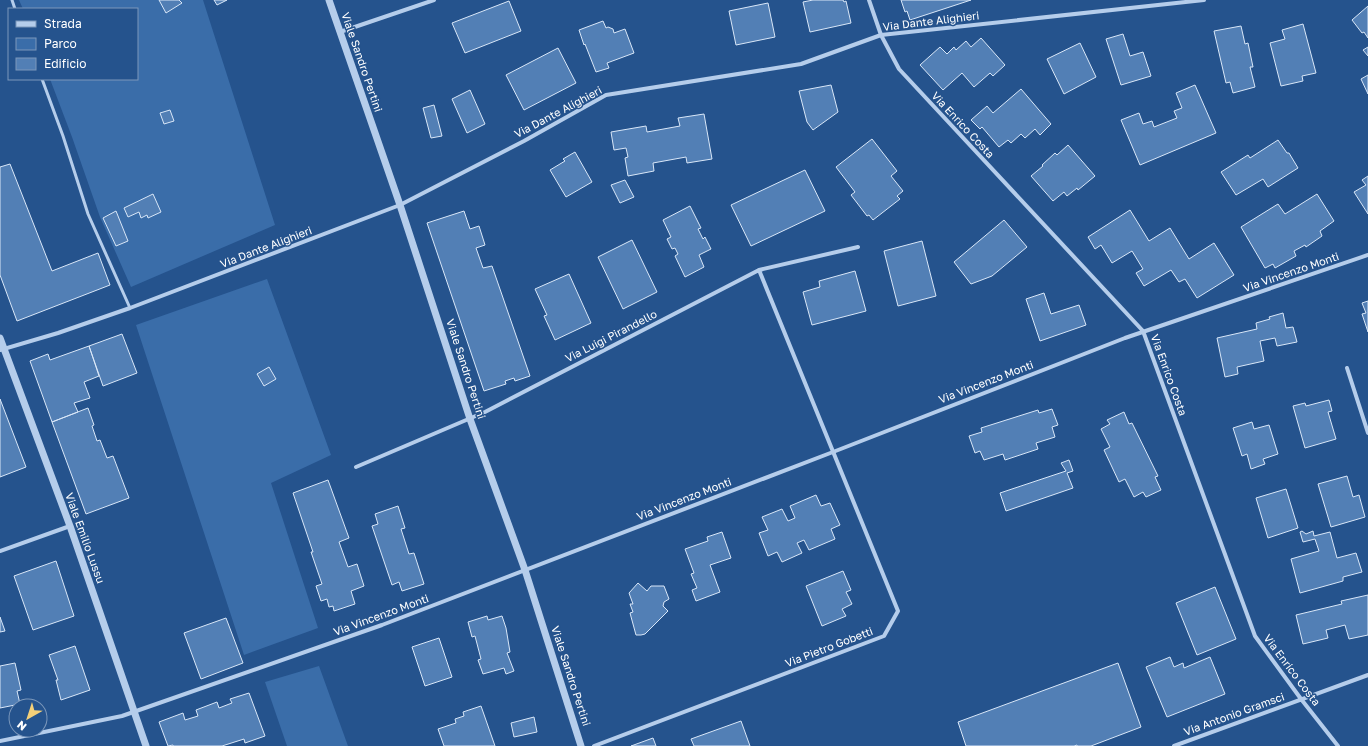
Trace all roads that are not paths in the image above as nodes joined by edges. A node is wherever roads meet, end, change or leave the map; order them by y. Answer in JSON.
{"nodes":[{"id":1,"x":329,"y":0,"type":"edge"},
{"id":2,"x":434,"y":0,"type":"edge"},
{"id":3,"x":869,"y":0,"type":"edge"},
{"id":4,"x":1204,"y":0,"type":"edge"},
{"id":5,"x":339,"y":32,"type":"junction"},
{"id":6,"x":881,"y":35,"type":"junction"},
{"id":7,"x":42,"y":80,"type":"edge"},
{"id":8,"x":400,"y":205,"type":"junction"},
{"id":9,"x":858,"y":247,"type":"dead end"},
{"id":10,"x":1368,"y":255,"type":"edge"},
{"id":11,"x":760,"y":270,"type":"junction"},
{"id":12,"x":130,"y":308,"type":"junction"},
{"id":13,"x":1144,"y":331,"type":"junction"},
{"id":14,"x":0,"y":338,"type":"edge"},
{"id":15,"x":2,"y":349,"type":"edge"},
{"id":16,"x":1347,"y":368,"type":"dead end"},
{"id":17,"x":470,"y":419,"type":"junction"},
{"id":18,"x":1368,"y":433,"type":"edge"},
{"id":19,"x":833,"y":452,"type":"junction"},
{"id":20,"x":356,"y":467,"type":"dead end"},
{"id":21,"x":70,"y":526,"type":"junction"},
{"id":22,"x":0,"y":551,"type":"edge"},
{"id":23,"x":525,"y":570,"type":"junction"},
{"id":24,"x":1368,"y":675,"type":"edge"},
{"id":25,"x":1301,"y":699,"type":"junction"},
{"id":26,"x":134,"y":712,"type":"junction"},
{"id":27,"x":0,"y":740,"type":"edge"},
{"id":28,"x":146,"y":746,"type":"edge"},
{"id":29,"x":581,"y":746,"type":"edge"},
{"id":30,"x":594,"y":746,"type":"edge"},
{"id":31,"x":1174,"y":746,"type":"edge"},
{"id":32,"x":1338,"y":746,"type":"edge"}],
"edges":[{"from":1,"to":5,"type":"street","name":"Viale Sandro Pertini"},
{"from":2,"to":5,"type":"street"},
{"from":3,"to":6,"type":"street","name":"Via Enrico Costa"},
{"from":4,"to":6,"type":"street","name":"Via Dante Alighieri"},
{"from":5,"to":8,"type":"street","name":"Viale Sandro Pertini"},
{"from":6,"to":8,"type":"street","name":"Via Dante Alighieri"},
{"from":6,"to":13,"type":"street","name":"Via Enrico Costa"},
{"from":7,"to":12,"type":"lane"},
{"from":8,"to":12,"type":"street","name":"Via Dante Alighieri"},
{"from":8,"to":17,"type":"street","name":"Viale Sandro Pertini"},
{"from":9,"to":11,"type":"street","name":"Via Luigi Pirandello"},
{"from":10,"to":13,"type":"street","name":"Via Vincenzo Monti"},
{"from":11,"to":17,"type":"street","name":"Via Luigi Pirandello"},
{"from":11,"to":19,"type":"street"},
{"from":12,"to":15,"type":"street","name":"Via Dante Alighieri"},
{"from":13,"to":19,"type":"street","name":"Via Vincenzo Monti"},
{"from":13,"to":25,"type":"street","name":"Via Enrico Costa"},
{"from":14,"to":15,"type":"street","name":"Viale Emilio Lussu"},
{"from":15,"to":21,"type":"street","name":"Viale Emilio Lussu"},
{"from":16,"to":18,"type":"street"},
{"from":17,"to":20,"type":"street","name":"Via Luigi Pirandello"},
{"from":17,"to":23,"type":"street","name":"Viale Sandro Pertini"},
{"from":19,"to":23,"type":"street","name":"Via Vincenzo Monti"},
{"from":19,"to":30,"type":"street","name":"Via Pietro Gobetti"},
{"from":21,"to":22,"type":"street"},
{"from":21,"to":26,"type":"street","name":"Viale Emilio Lussu"},
{"from":23,"to":26,"type":"street","name":"Via Vincenzo Monti"},
{"from":23,"to":29,"type":"street","name":"Viale Sandro Pertini"},
{"from":24,"to":25,"type":"street","name":"Via Antonio Gramsci"},
{"from":25,"to":31,"type":"street","name":"Via Antonio Gramsci"},
{"from":25,"to":32,"type":"street","name":"Via Enrico Costa"},
{"from":26,"to":27,"type":"street","name":"Via Vincenzo Monti"},
{"from":26,"to":28,"type":"street","name":"Viale Emilio Lussu"}]}
